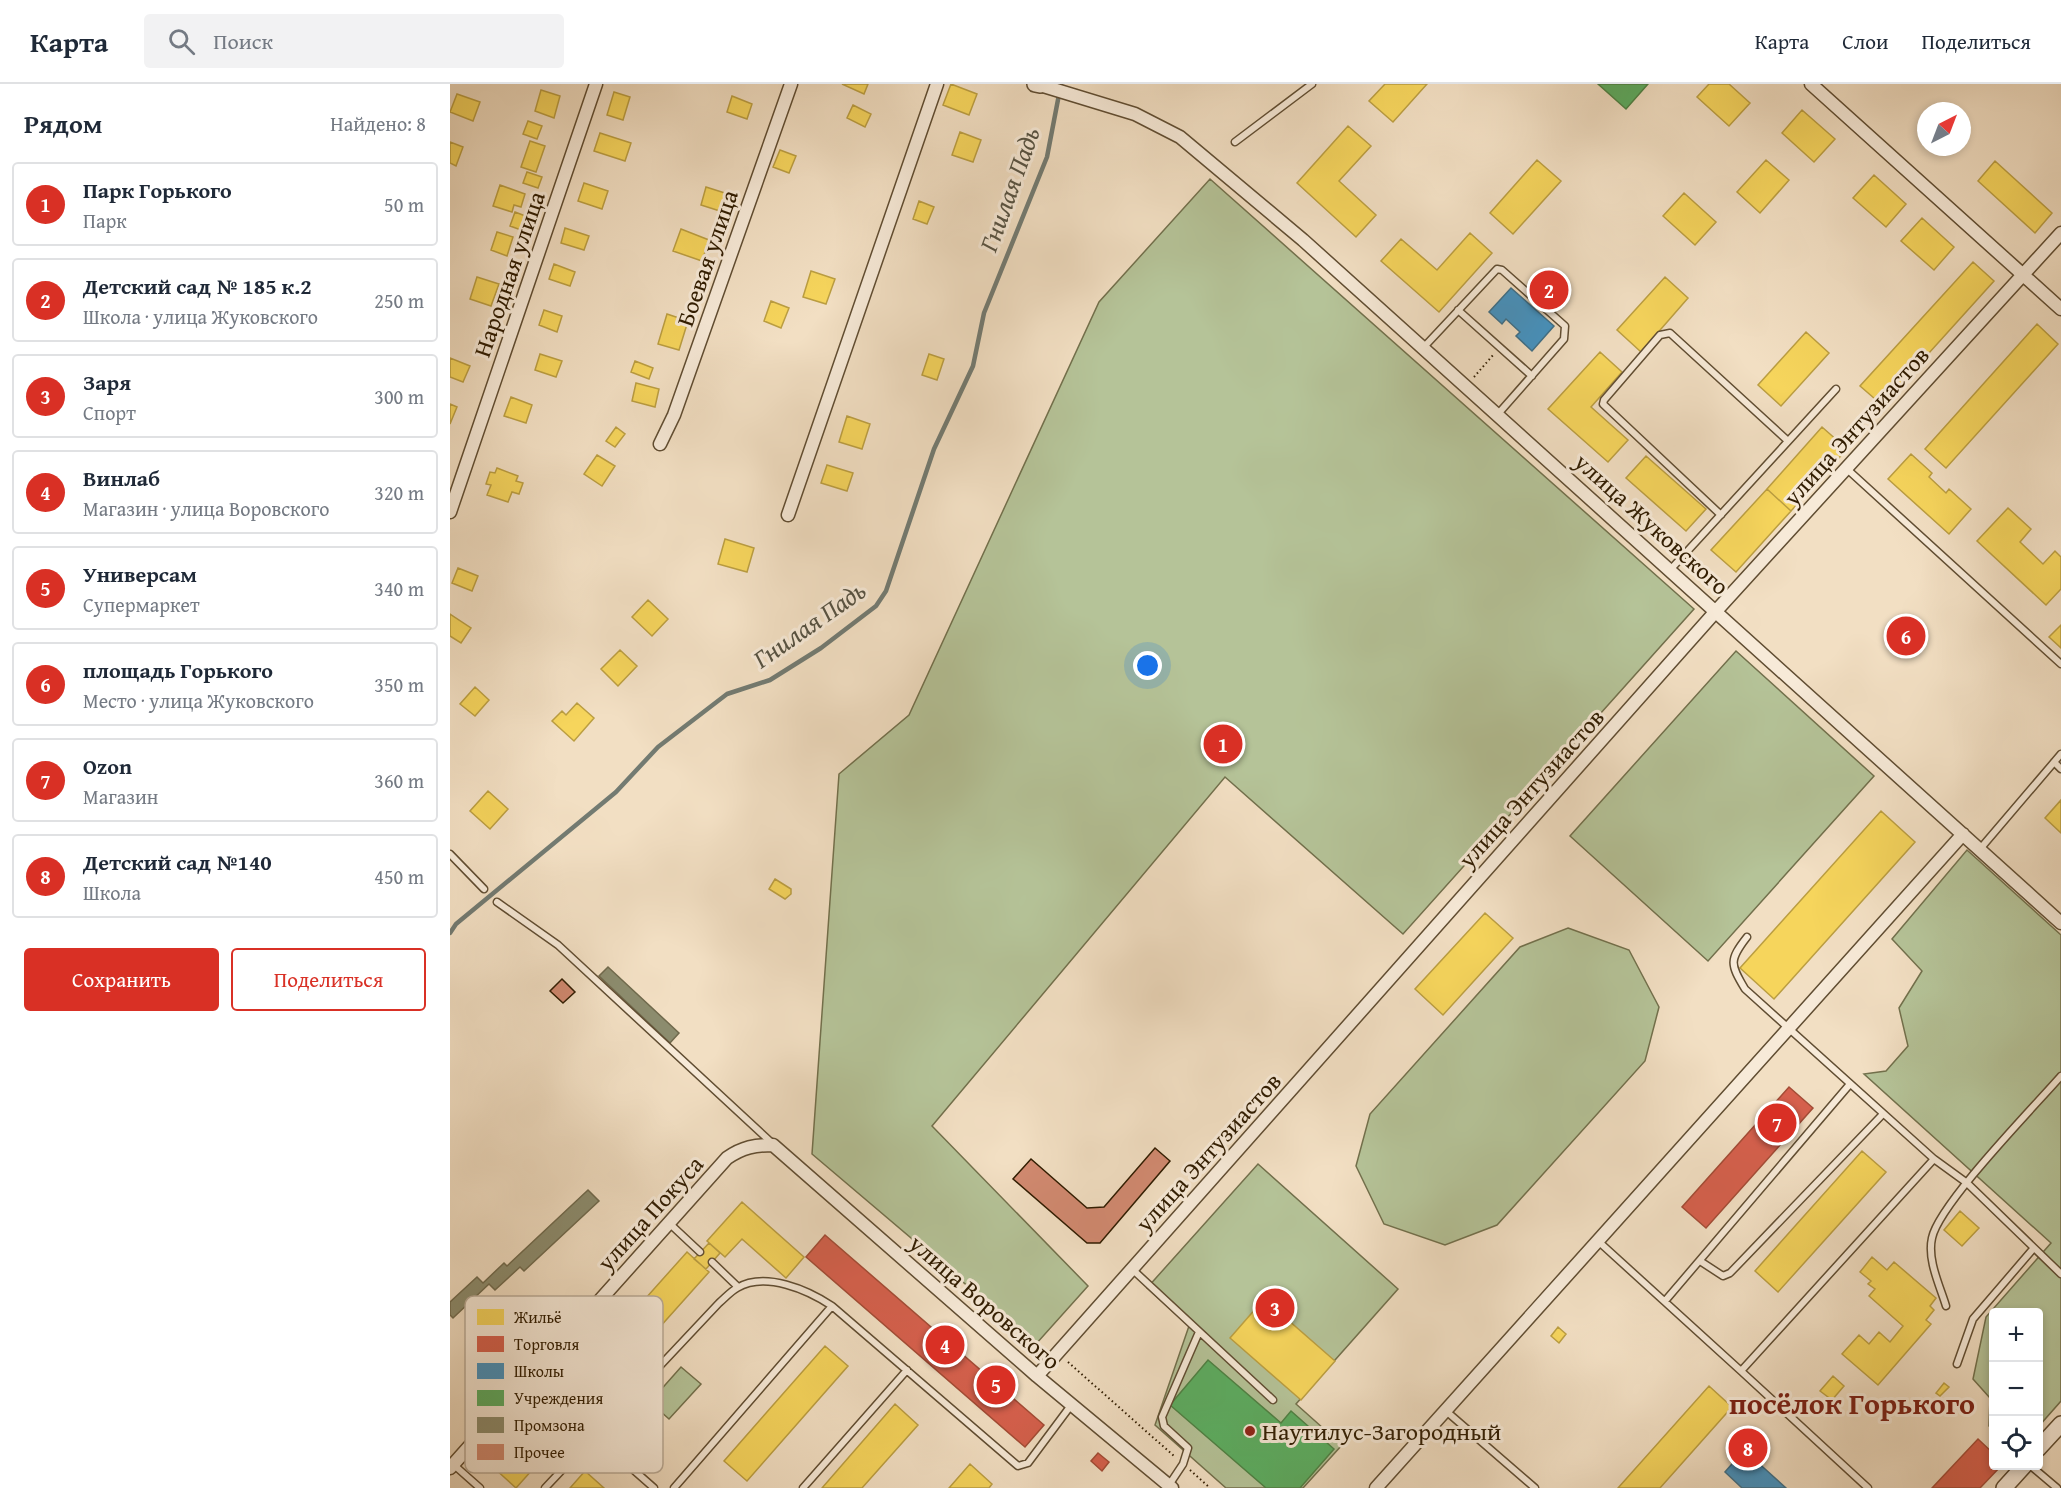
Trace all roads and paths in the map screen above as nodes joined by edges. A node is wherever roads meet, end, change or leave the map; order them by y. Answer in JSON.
{"nodes":[{"id":1,"x":596,"y":84,"type":"edge"},
{"id":2,"x":791,"y":84,"type":"edge"},
{"id":3,"x":937,"y":84,"type":"edge"},
{"id":4,"x":1312,"y":84,"type":"edge"},
{"id":5,"x":1811,"y":84,"type":"edge"},
{"id":6,"x":1038,"y":85,"type":"edge"},
{"id":7,"x":1235,"y":142,"type":"dead end"},
{"id":8,"x":2061,"y":233,"type":"edge"},
{"id":9,"x":2022,"y":275,"type":"junction"},
{"id":10,"x":2061,"y":309,"type":"edge"},
{"id":11,"x":1458,"y":310,"type":"junction"},
{"id":12,"x":1424,"y":347,"type":"junction"},
{"id":13,"x":1500,"y":347,"type":"junction"},
{"id":14,"x":1532,"y":376,"type":"junction"},
{"id":15,"x":1466,"y":386,"type":"junction"},
{"id":16,"x":1836,"y":390,"type":"dead end"},
{"id":17,"x":1498,"y":414,"type":"junction"},
{"id":18,"x":1788,"y":441,"type":"junction"},
{"id":19,"x":660,"y":444,"type":"dead end"},
{"id":20,"x":1846,"y":468,"type":"junction"},
{"id":21,"x":450,"y":512,"type":"edge"},
{"id":22,"x":788,"y":515,"type":"dead end"},
{"id":23,"x":1721,"y":515,"type":"junction"},
{"id":24,"x":1671,"y":569,"type":"junction"},
{"id":25,"x":1717,"y":610,"type":"junction"},
{"id":26,"x":2061,"y":664,"type":"edge"},
{"id":27,"x":2061,"y":754,"type":"edge"},
{"id":28,"x":2054,"y":762,"type":"junction"},
{"id":29,"x":2061,"y":769,"type":"edge"},
{"id":30,"x":1963,"y":834,"type":"junction"},
{"id":31,"x":1980,"y":849,"type":"junction"},
{"id":32,"x":450,"y":854,"type":"edge"},
{"id":33,"x":484,"y":889,"type":"dead end"},
{"id":34,"x":497,"y":902,"type":"dead end"},
{"id":35,"x":2061,"y":923,"type":"edge"},
{"id":36,"x":1747,"y":937,"type":"dead end"},
{"id":37,"x":1789,"y":1028,"type":"junction"},
{"id":38,"x":2061,"y":1076,"type":"edge"},
{"id":39,"x":1850,"y":1084,"type":"junction"},
{"id":40,"x":1883,"y":1114,"type":"junction"},
{"id":41,"x":773,"y":1145,"type":"junction"},
{"id":42,"x":1934,"y":1159,"type":"junction"},
{"id":43,"x":1967,"y":1183,"type":"junction"},
{"id":44,"x":669,"y":1223,"type":"junction"},
{"id":45,"x":1598,"y":1240,"type":"junction"},
{"id":46,"x":2033,"y":1249,"type":"junction"},
{"id":47,"x":700,"y":1252,"type":"dead end"},
{"id":48,"x":1700,"y":1261,"type":"junction"},
{"id":49,"x":711,"y":1262,"type":"dead end"},
{"id":50,"x":1132,"y":1269,"type":"junction"},
{"id":51,"x":2061,"y":1274,"type":"edge"},
{"id":52,"x":738,"y":1287,"type":"junction"},
{"id":53,"x":604,"y":1296,"type":"edge"},
{"id":54,"x":1665,"y":1302,"type":"junction"},
{"id":55,"x":832,"y":1306,"type":"junction"},
{"id":56,"x":1946,"y":1306,"type":"dead end"},
{"id":57,"x":1199,"y":1332,"type":"junction"},
{"id":58,"x":1058,"y":1353,"type":"junction"},
{"id":59,"x":663,"y":1363,"type":"edge"},
{"id":60,"x":1957,"y":1364,"type":"dead end"},
{"id":61,"x":907,"y":1370,"type":"junction"},
{"id":62,"x":1741,"y":1371,"type":"junction"},
{"id":63,"x":1037,"y":1376,"type":"junction"},
{"id":64,"x":1273,"y":1400,"type":"dead end"},
{"id":65,"x":1072,"y":1404,"type":"junction"},
{"id":66,"x":1446,"y":1411,"type":"junction"},
{"id":67,"x":2061,"y":1424,"type":"edge"},
{"id":68,"x":2043,"y":1444,"type":"edge"},
{"id":69,"x":465,"y":1451,"type":"edge"},
{"id":70,"x":1183,"y":1464,"type":"junction"},
{"id":71,"x":452,"y":1466,"type":"edge"},
{"id":72,"x":2020,"y":1470,"type":"edge"},
{"id":73,"x":2036,"y":1470,"type":"edge"},
{"id":74,"x":559,"y":1473,"type":"edge"},
{"id":75,"x":637,"y":1473,"type":"edge"},
{"id":76,"x":1171,"y":1486,"type":"edge"},
{"id":77,"x":1380,"y":1486,"type":"edge"},
{"id":78,"x":480,"y":1488,"type":"edge"},
{"id":79,"x":545,"y":1488,"type":"edge"},
{"id":80,"x":654,"y":1488,"type":"edge"},
{"id":81,"x":674,"y":1488,"type":"edge"},
{"id":82,"x":804,"y":1488,"type":"edge"},
{"id":83,"x":1210,"y":1488,"type":"edge"},
{"id":84,"x":1535,"y":1488,"type":"edge"},
{"id":85,"x":1868,"y":1488,"type":"edge"},
{"id":86,"x":2004,"y":1488,"type":"edge"},
{"id":87,"x":2057,"y":1488,"type":"edge"}],
"edges":[{"from":1,"to":21,"type":"street","name":"Народная улица"},
{"from":2,"to":19,"type":"street","name":"Боевая улица"},
{"from":3,"to":22,"type":"street"},
{"from":4,"to":7,"type":"lane"},
{"from":5,"to":9,"type":"street"},
{"from":6,"to":12,"type":"street","name":"улица Жуковского"},
{"from":8,"to":9,"type":"street","name":"улица Энтузиастов"},
{"from":9,"to":10,"type":"street"},
{"from":9,"to":20,"type":"street","name":"улица Энтузиастов"},
{"from":11,"to":12,"type":"lane"},
{"from":11,"to":13,"type":"lane"},
{"from":11,"to":14,"type":"lane"},
{"from":12,"to":15,"type":"street","name":"улица Жуковского"},
{"from":13,"to":14,"type":"lane"},
{"from":13,"to":15,"type":"path"},
{"from":14,"to":17,"type":"lane"},
{"from":15,"to":17,"type":"street","name":"улица Жуковского"},
{"from":16,"to":18,"type":"lane"},
{"from":17,"to":24,"type":"street","name":"улица Жуковского"},
{"from":18,"to":23,"type":"lane"},
{"from":18,"to":23,"type":"lane"},
{"from":20,"to":25,"type":"street","name":"улица Энтузиастов"},
{"from":20,"to":26,"type":"lane"},
{"from":23,"to":24,"type":"lane"},
{"from":24,"to":25,"type":"street","name":"улица Жуковского"},
{"from":25,"to":30,"type":"street","name":"улица Жуковского"},
{"from":25,"to":50,"type":"street","name":"улица Энтузиастов"},
{"from":27,"to":28,"type":"lane"},
{"from":28,"to":29,"type":"lane"},
{"from":28,"to":31,"type":"lane"},
{"from":30,"to":31,"type":"street","name":"улица Жуковского"},
{"from":30,"to":37,"type":"street"},
{"from":31,"to":35,"type":"street","name":"улица Жуковского"},
{"from":32,"to":33,"type":"lane"},
{"from":34,"to":41,"type":"lane"},
{"from":36,"to":37,"type":"lane"},
{"from":37,"to":39,"type":"lane"},
{"from":37,"to":45,"type":"street"},
{"from":38,"to":43,"type":"lane"},
{"from":39,"to":40,"type":"lane"},
{"from":39,"to":48,"type":"lane"},
{"from":40,"to":42,"type":"lane"},
{"from":40,"to":48,"type":"lane"},
{"from":41,"to":44,"type":"street","name":"улица Покуса"},
{"from":41,"to":63,"type":"street","name":"улица Воровского"},
{"from":42,"to":43,"type":"lane"},
{"from":42,"to":62,"type":"lane"},
{"from":43,"to":46,"type":"lane"},
{"from":43,"to":56,"type":"lane"},
{"from":44,"to":47,"type":"lane"},
{"from":44,"to":53,"type":"street","name":"улица Покуса"},
{"from":45,"to":54,"type":"lane"},
{"from":45,"to":66,"type":"street"},
{"from":46,"to":51,"type":"lane"},
{"from":46,"to":60,"type":"lane"},
{"from":48,"to":54,"type":"lane"},
{"from":49,"to":52,"type":"lane"},
{"from":50,"to":57,"type":"lane"},
{"from":50,"to":58,"type":"street","name":"улица Энтузиастов"},
{"from":52,"to":55,"type":"lane"},
{"from":52,"to":59,"type":"lane"},
{"from":54,"to":62,"type":"lane"},
{"from":55,"to":61,"type":"lane"},
{"from":55,"to":81,"type":"lane"},
{"from":57,"to":64,"type":"lane"},
{"from":57,"to":70,"type":"lane"},
{"from":58,"to":63,"type":"street","name":"улица Энтузиастов"},
{"from":58,"to":70,"type":"path"},
{"from":61,"to":65,"type":"lane"},
{"from":61,"to":82,"type":"lane"},
{"from":62,"to":85,"type":"lane"},
{"from":63,"to":65,"type":"street","name":"улица Воровского"},
{"from":65,"to":76,"type":"street","name":"улица Воровского"},
{"from":66,"to":77,"type":"street"},
{"from":66,"to":84,"type":"lane"},
{"from":67,"to":68,"type":"street"},
{"from":69,"to":71,"type":"street","name":"улица Покуса"},
{"from":70,"to":76,"type":"lane"},
{"from":70,"to":83,"type":"path"},
{"from":71,"to":78,"type":"lane"},
{"from":72,"to":86,"type":"street"},
{"from":73,"to":87,"type":"lane"},
{"from":74,"to":79,"type":"lane"},
{"from":75,"to":80,"type":"lane"}]}
